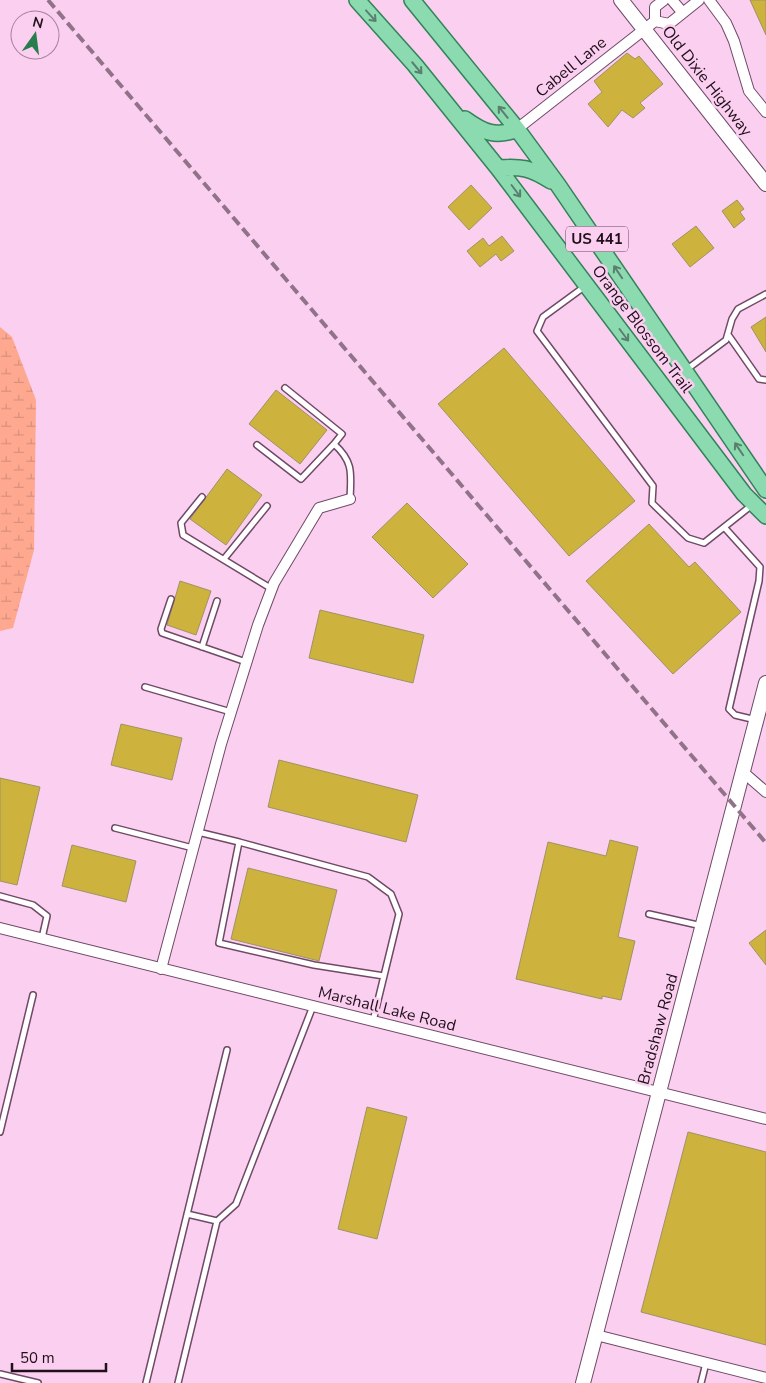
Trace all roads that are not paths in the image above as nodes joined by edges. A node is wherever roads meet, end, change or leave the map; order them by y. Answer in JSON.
{"nodes":[{"id":1,"x":357,"y":0,"type":"edge"},
{"id":2,"x":412,"y":0,"type":"edge"},
{"id":3,"x":621,"y":0,"type":"edge"},
{"id":4,"x":664,"y":0,"type":"edge"},
{"id":5,"x":672,"y":0,"type":"edge"},
{"id":6,"x":699,"y":0,"type":"edge"},
{"id":7,"x":709,"y":0,"type":"edge"},
{"id":8,"x":682,"y":13,"type":"junction"},
{"id":9,"x":649,"y":25,"type":"junction"},
{"id":10,"x":453,"y":112,"type":"junction"},
{"id":11,"x":766,"y":112,"type":"edge"},
{"id":12,"x":517,"y":129,"type":"junction"},
{"id":13,"x":498,"y":168,"type":"junction"},
{"id":14,"x":766,"y":184,"type":"edge"},
{"id":15,"x":558,"y":186,"type":"junction"},
{"id":16,"x":586,"y":285,"type":"junction"},
{"id":17,"x":766,"y":294,"type":"edge"},
{"id":18,"x":729,"y":336,"type":"junction"},
{"id":19,"x":685,"y":370,"type":"junction"},
{"id":20,"x":766,"y":380,"type":"edge"},
{"id":21,"x":285,"y":388,"type":"dead end"},
{"id":22,"x":334,"y":444,"type":"junction"},
{"id":23,"x":257,"y":445,"type":"dead end"},
{"id":24,"x":764,"y":484,"type":"edge"},
{"id":25,"x":202,"y":497,"type":"dead end"},
{"id":26,"x":350,"y":499,"type":"joint"},
{"id":27,"x":754,"y":504,"type":"junction"},
{"id":28,"x":267,"y":506,"type":"dead end"},
{"id":29,"x":766,"y":516,"type":"edge"},
{"id":30,"x":724,"y":528,"type":"junction"},
{"id":31,"x":224,"y":559,"type":"junction"},
{"id":32,"x":272,"y":589,"type":"junction"},
{"id":33,"x":171,"y":599,"type":"dead end"},
{"id":34,"x":217,"y":601,"type":"dead end"},
{"id":35,"x":202,"y":646,"type":"junction"},
{"id":36,"x":246,"y":662,"type":"junction"},
{"id":37,"x":766,"y":683,"type":"edge"},
{"id":38,"x":145,"y":687,"type":"dead end"},
{"id":39,"x":231,"y":712,"type":"junction"},
{"id":40,"x":756,"y":720,"type":"junction"},
{"id":41,"x":743,"y":772,"type":"junction"},
{"id":42,"x":766,"y":792,"type":"edge"},
{"id":43,"x":115,"y":828,"type":"dead end"},
{"id":44,"x":197,"y":832,"type":"junction"},
{"id":45,"x":240,"y":842,"type":"junction"},
{"id":46,"x":193,"y":848,"type":"junction"},
{"id":47,"x":0,"y":896,"type":"edge"},
{"id":48,"x":649,"y":914,"type":"dead end"},
{"id":49,"x":703,"y":926,"type":"junction"},
{"id":50,"x":0,"y":928,"type":"edge"},
{"id":51,"x":42,"y":939,"type":"junction"},
{"id":52,"x":161,"y":969,"type":"junction"},
{"id":53,"x":384,"y":976,"type":"junction"},
{"id":54,"x":32,"y":994,"type":"dead end"},
{"id":55,"x":313,"y":1006,"type":"junction"},
{"id":56,"x":373,"y":1022,"type":"junction"},
{"id":57,"x":227,"y":1050,"type":"dead end"},
{"id":58,"x":659,"y":1093,"type":"junction"},
{"id":59,"x":766,"y":1119,"type":"edge"},
{"id":60,"x":0,"y":1132,"type":"edge"},
{"id":61,"x":187,"y":1214,"type":"junction"},
{"id":62,"x":217,"y":1221,"type":"junction"},
{"id":63,"x":596,"y":1335,"type":"junction"},
{"id":64,"x":706,"y":1363,"type":"junction"},
{"id":65,"x":0,"y":1374,"type":"edge"},
{"id":66,"x":766,"y":1378,"type":"edge"},
{"id":67,"x":146,"y":1382,"type":"edge"},
{"id":68,"x":38,"y":1383,"type":"edge"},
{"id":69,"x":155,"y":1383,"type":"edge"},
{"id":70,"x":178,"y":1383,"type":"edge"},
{"id":71,"x":583,"y":1383,"type":"edge"},
{"id":72,"x":701,"y":1383,"type":"edge"}],
"edges":[{"from":1,"to":10,"type":"main road","name":"Orange Blossom Trail","number":"US 441","one_way":true},
{"from":12,"to":2,"type":"main road","name":"Orange Blossom Trail","number":"US 441","one_way":true},
{"from":3,"to":9,"type":"street","name":"Old Dixie Highway"},
{"from":4,"to":9,"type":"street"},
{"from":5,"to":8,"type":"street"},
{"from":6,"to":8,"type":"street"},
{"from":7,"to":11,"type":"street"},
{"from":8,"to":9,"type":"street"},
{"from":9,"to":12,"type":"street","name":"Cabell Lane"},
{"from":9,"to":14,"type":"street","name":"Old Dixie Highway"},
{"from":10,"to":12,"type":"main road"},
{"from":10,"to":13,"type":"main road","name":"Orange Blossom Trail","number":"US 441"},
{"from":12,"to":15,"type":"main road","name":"Orange Blossom Trail","number":"US 441"},
{"from":13,"to":15,"type":"main road"},
{"from":13,"to":16,"type":"main road","name":"Orange Blossom Trail","number":"US 441","one_way":true},
{"from":19,"to":15,"type":"main road","name":"Orange Blossom Trail","number":"US 441","one_way":true},
{"from":16,"to":27,"type":"main road","name":"Orange Blossom Trail","number":"US 441","one_way":true},
{"from":16,"to":30,"type":"lane"},
{"from":17,"to":18,"type":"lane"},
{"from":18,"to":19,"type":"lane"},
{"from":18,"to":20,"type":"lane"},
{"from":24,"to":19,"type":"main road","name":"Orange Blossom Trail","number":"US 441","one_way":true},
{"from":21,"to":22,"type":"lane"},
{"from":22,"to":23,"type":"lane"},
{"from":22,"to":26,"type":"lane"},
{"from":25,"to":31,"type":"lane"},
{"from":26,"to":32,"type":"street"},
{"from":27,"to":29,"type":"main road","name":"Orange Blossom Trail","number":"US 441"},
{"from":27,"to":30,"type":"lane"},
{"from":28,"to":31,"type":"lane"},
{"from":30,"to":40,"type":"lane"},
{"from":31,"to":32,"type":"lane"},
{"from":32,"to":36,"type":"street"},
{"from":33,"to":35,"type":"lane"},
{"from":34,"to":35,"type":"lane"},
{"from":35,"to":36,"type":"lane"},
{"from":36,"to":39,"type":"street"},
{"from":37,"to":40,"type":"street","name":"Bradshaw Road"},
{"from":38,"to":39,"type":"lane"},
{"from":39,"to":44,"type":"street"},
{"from":40,"to":41,"type":"street","name":"Bradshaw Road"},
{"from":41,"to":42,"type":"street"},
{"from":41,"to":49,"type":"street","name":"Bradshaw Road"},
{"from":43,"to":46,"type":"lane"},
{"from":44,"to":45,"type":"lane"},
{"from":44,"to":46,"type":"street"},
{"from":45,"to":53,"type":"lane"},
{"from":45,"to":53,"type":"lane"},
{"from":46,"to":52,"type":"street"},
{"from":47,"to":51,"type":"lane"},
{"from":48,"to":49,"type":"lane"},
{"from":49,"to":58,"type":"street","name":"Bradshaw Road"},
{"from":50,"to":51,"type":"street","name":"Marshall Lake Road"},
{"from":51,"to":52,"type":"street","name":"Marshall Lake Road"},
{"from":52,"to":55,"type":"street","name":"Marshall Lake Road"},
{"from":53,"to":56,"type":"lane"},
{"from":54,"to":60,"type":"lane"},
{"from":55,"to":56,"type":"street","name":"Marshall Lake Road"},
{"from":55,"to":62,"type":"lane"},
{"from":56,"to":58,"type":"street","name":"Marshall Lake Road"},
{"from":57,"to":61,"type":"lane"},
{"from":58,"to":59,"type":"street","name":"Marshall Lake Road"},
{"from":58,"to":63,"type":"street","name":"Bradshaw Road"},
{"from":61,"to":62,"type":"lane"},
{"from":61,"to":67,"type":"lane"},
{"from":62,"to":70,"type":"lane"},
{"from":63,"to":64,"type":"street"},
{"from":63,"to":71,"type":"street","name":"Bradshaw Road"},
{"from":64,"to":66,"type":"street"},
{"from":64,"to":72,"type":"lane"},
{"from":65,"to":68,"type":"lane"},
{"from":67,"to":69,"type":"lane"}]}
